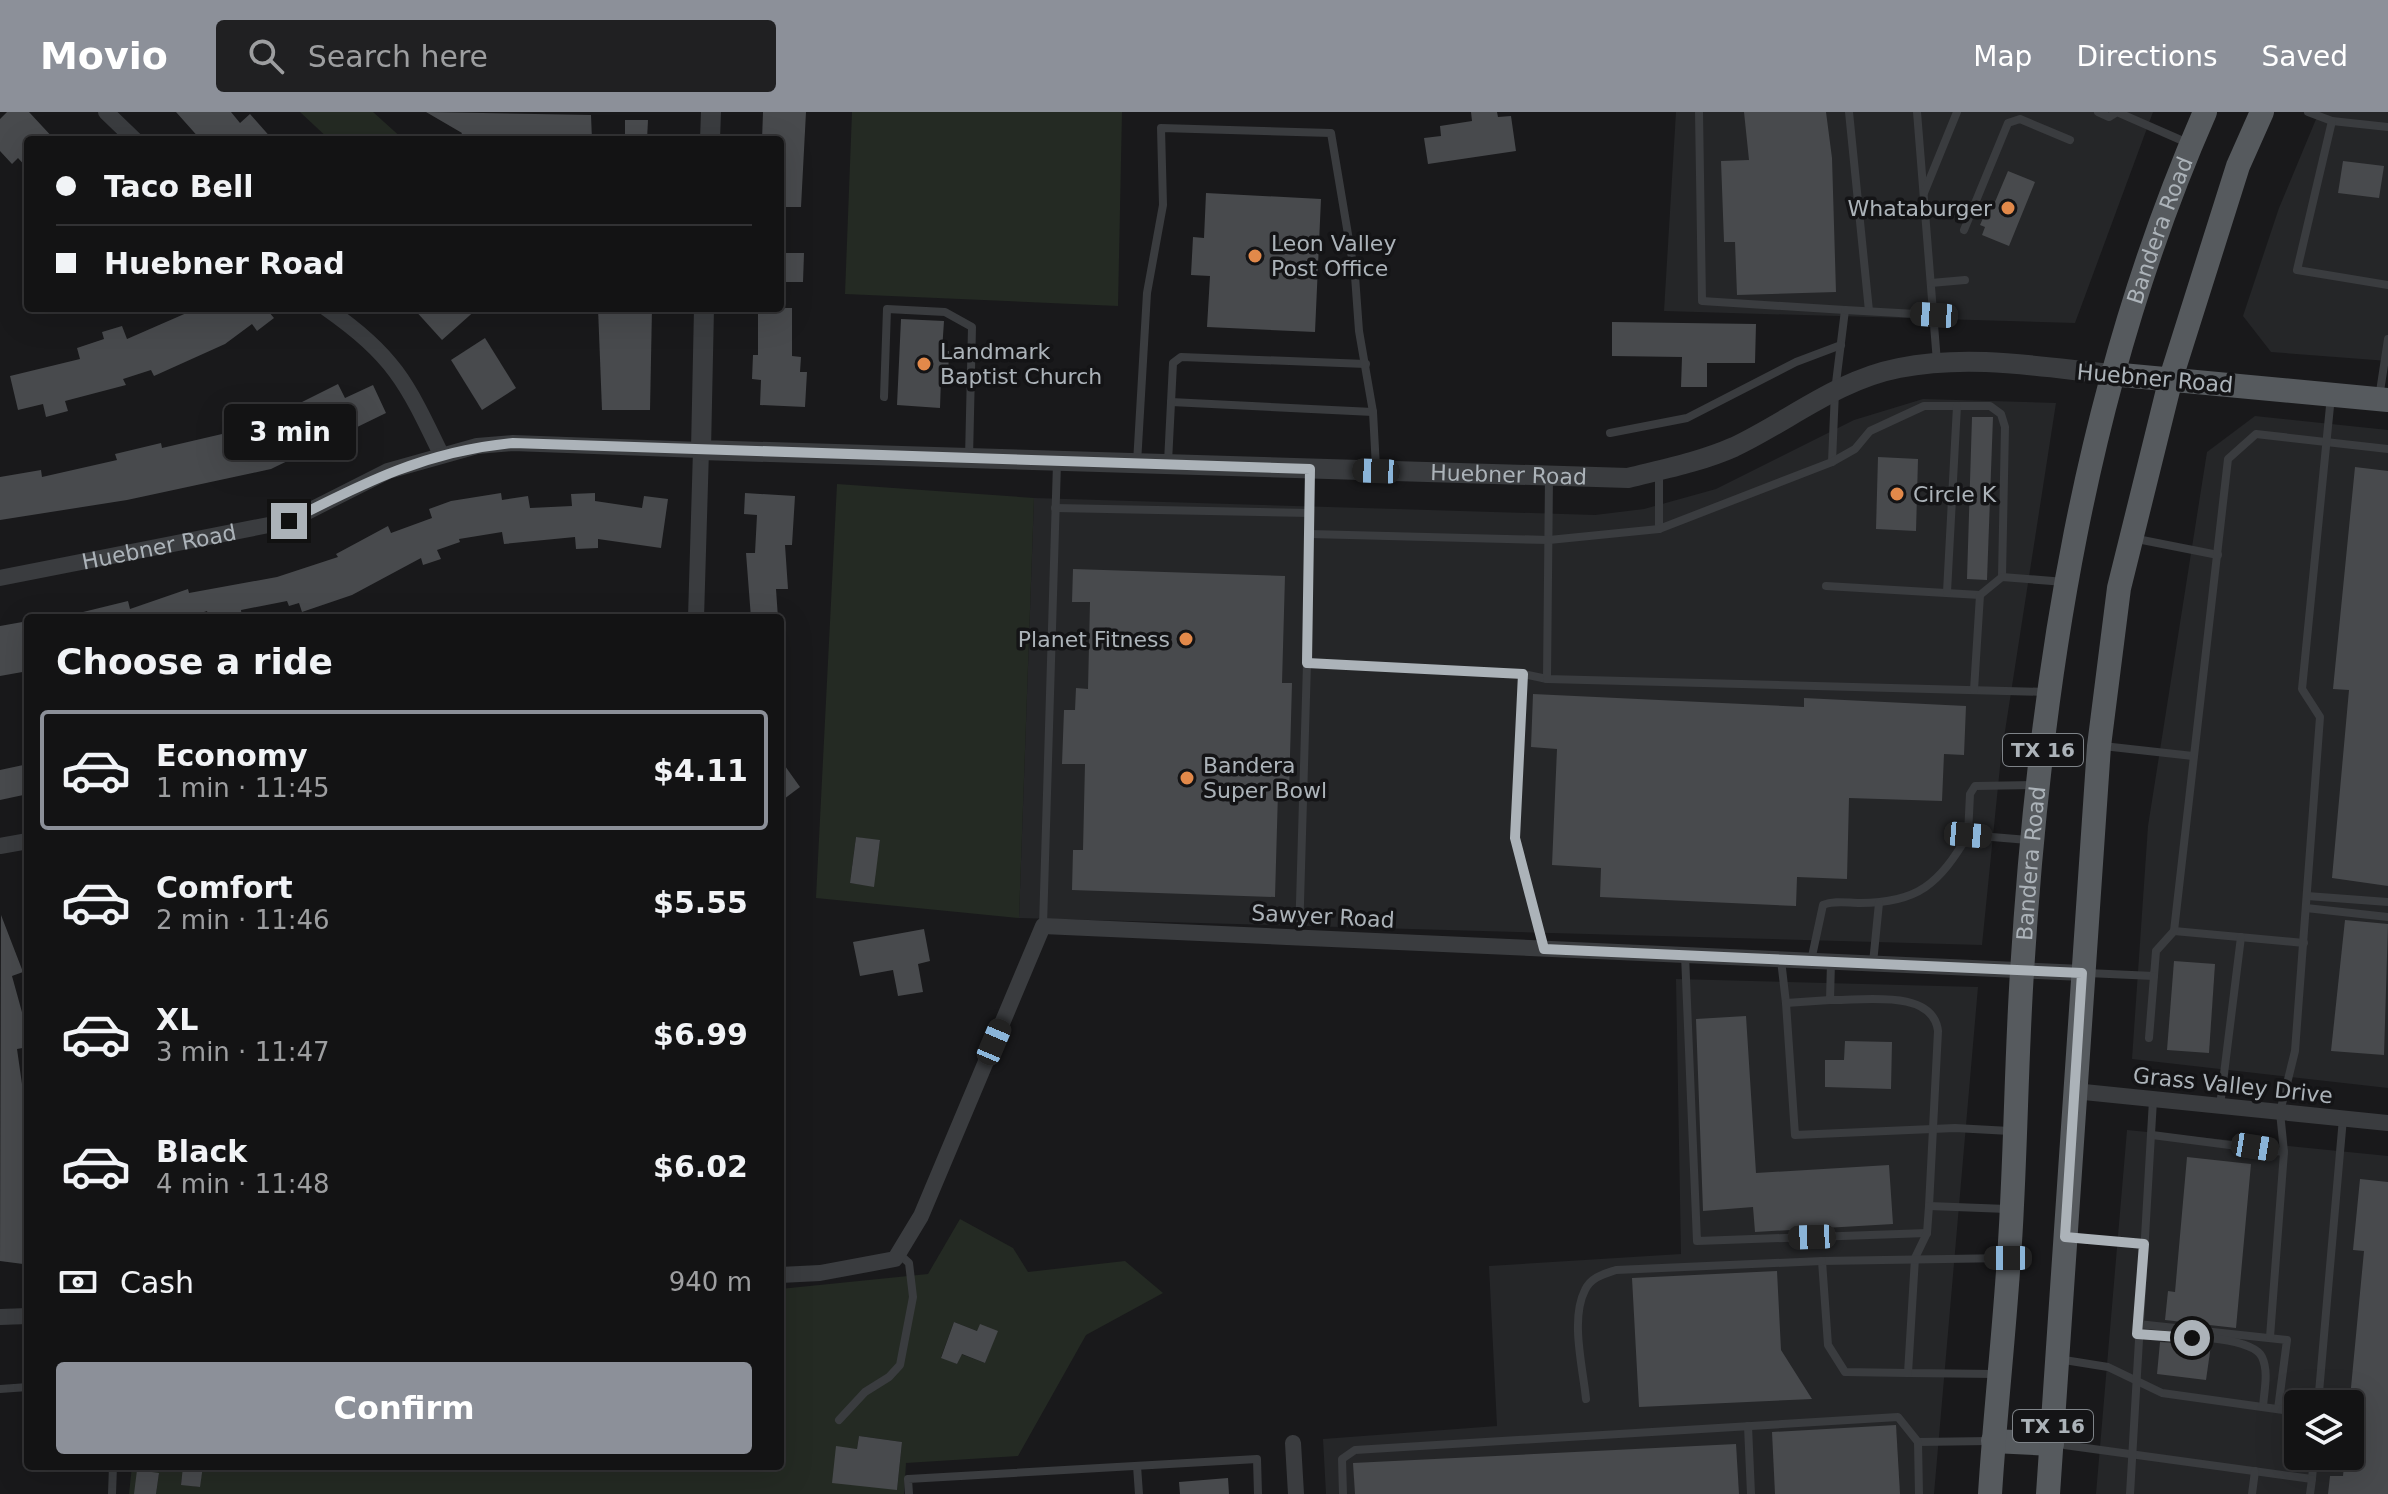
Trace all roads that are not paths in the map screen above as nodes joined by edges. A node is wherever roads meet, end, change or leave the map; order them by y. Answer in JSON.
{"nodes":[{"id":1,"x":106,"y":112,"type":"edge"},
{"id":2,"x":711,"y":112,"type":"edge"},
{"id":3,"x":1699,"y":112,"type":"edge"},
{"id":4,"x":1849,"y":112,"type":"edge"},
{"id":5,"x":1917,"y":112,"type":"edge"},
{"id":6,"x":1957,"y":112,"type":"edge"},
{"id":7,"x":2098,"y":112,"type":"edge"},
{"id":8,"x":2117,"y":112,"type":"edge"},
{"id":9,"x":2205,"y":112,"type":"edge"},
{"id":10,"x":2262,"y":112,"type":"edge"},
{"id":11,"x":2308,"y":112,"type":"edge"},
{"id":12,"x":2332,"y":121,"type":"junction"},
{"id":13,"x":2388,"y":127,"type":"edge"},
{"id":14,"x":131,"y":136,"type":"edge"},
{"id":15,"x":710,"y":136,"type":"edge"},
{"id":16,"x":2070,"y":140,"type":"dead end"},
{"id":17,"x":2191,"y":145,"type":"junction"},
{"id":18,"x":1923,"y":195,"type":"junction"},
{"id":19,"x":1964,"y":230,"type":"dead end"},
{"id":20,"x":1965,"y":280,"type":"dead end"},
{"id":21,"x":1931,"y":283,"type":"junction"},
{"id":22,"x":2388,"y":285,"type":"edge"},
{"id":23,"x":1845,"y":310,"type":"junction"},
{"id":24,"x":1869,"y":311,"type":"junction"},
{"id":25,"x":332,"y":312,"type":"edge"},
{"id":26,"x":704,"y":312,"type":"edge"},
{"id":27,"x":1934,"y":315,"type":"junction"},
{"id":28,"x":2388,"y":339,"type":"edge"},
{"id":29,"x":1841,"y":345,"type":"junction"},
{"id":30,"x":1937,"y":363,"type":"junction"},
{"id":31,"x":1366,"y":364,"type":"junction"},
{"id":32,"x":2111,"y":374,"type":"junction"},
{"id":33,"x":2171,"y":378,"type":"junction"},
{"id":34,"x":1835,"y":391,"type":"junction"},
{"id":35,"x":2331,"y":394,"type":"junction"},
{"id":36,"x":884,"y":397,"type":"dead end"},
{"id":37,"x":2384,"y":399,"type":"edge"},
{"id":38,"x":1171,"y":402,"type":"junction"},
{"id":39,"x":1957,"y":406,"type":"junction"},
{"id":40,"x":1373,"y":412,"type":"junction"},
{"id":41,"x":1610,"y":433,"type":"dead end"},
{"id":42,"x":2328,"y":443,"type":"junction"},
{"id":43,"x":2388,"y":449,"type":"edge"},
{"id":44,"x":701,"y":450,"type":"junction"},
{"id":45,"x":441,"y":454,"type":"junction"},
{"id":46,"x":969,"y":459,"type":"junction"},
{"id":47,"x":1057,"y":461,"type":"junction"},
{"id":48,"x":1832,"y":462,"type":"junction"},
{"id":49,"x":1137,"y":464,"type":"junction"},
{"id":50,"x":1168,"y":465,"type":"junction"},
{"id":51,"x":1310,"y":469,"type":"junction"},
{"id":52,"x":1659,"y":470,"type":"junction"},
{"id":53,"x":1376,"y":471,"type":"junction"},
{"id":54,"x":1549,"y":477,"type":"junction"},
{"id":55,"x":1055,"y":508,"type":"junction"},
{"id":56,"x":1310,"y":513,"type":"junction"},
{"id":57,"x":1659,"y":529,"type":"junction"},
{"id":58,"x":1309,"y":534,"type":"junction"},
{"id":59,"x":2132,"y":538,"type":"junction"},
{"id":60,"x":1549,"y":540,"type":"junction"},
{"id":61,"x":2218,"y":555,"type":"junction"},
{"id":62,"x":2002,"y":577,"type":"junction"},
{"id":63,"x":0,"y":578,"type":"edge"},
{"id":64,"x":2065,"y":582,"type":"junction"},
{"id":65,"x":1826,"y":586,"type":"dead end"},
{"id":66,"x":1947,"y":592,"type":"junction"},
{"id":67,"x":1980,"y":595,"type":"junction"},
{"id":68,"x":696,"y":614,"type":"edge"},
{"id":69,"x":1307,"y":663,"type":"junction"},
{"id":70,"x":1523,"y":674,"type":"junction"},
{"id":71,"x":1547,"y":679,"type":"junction"},
{"id":72,"x":1974,"y":690,"type":"junction"},
{"id":73,"x":2048,"y":692,"type":"junction"},
{"id":74,"x":2099,"y":746,"type":"junction"},
{"id":75,"x":2193,"y":756,"type":"junction"},
{"id":76,"x":2039,"y":785,"type":"junction"},
{"id":77,"x":1968,"y":835,"type":"junction"},
{"id":78,"x":2034,"y":841,"type":"junction"},
{"id":79,"x":24,"y":842,"type":"edge"},
{"id":80,"x":0,"y":846,"type":"edge"},
{"id":81,"x":2307,"y":896,"type":"junction"},
{"id":82,"x":2388,"y":902,"type":"edge"},
{"id":83,"x":1879,"y":903,"type":"junction"},
{"id":84,"x":2306,"y":908,"type":"junction"},
{"id":85,"x":2388,"y":917,"type":"edge"},
{"id":86,"x":1043,"y":926,"type":"junction"},
{"id":87,"x":2174,"y":931,"type":"junction"},
{"id":88,"x":1299,"y":937,"type":"junction"},
{"id":89,"x":2241,"y":937,"type":"junction"},
{"id":90,"x":2304,"y":943,"type":"junction"},
{"id":91,"x":1544,"y":949,"type":"junction"},
{"id":92,"x":1685,"y":955,"type":"junction"},
{"id":93,"x":1781,"y":959,"type":"junction"},
{"id":94,"x":1811,"y":961,"type":"junction"},
{"id":95,"x":1831,"y":962,"type":"junction"},
{"id":96,"x":1873,"y":963,"type":"junction"},
{"id":97,"x":2022,"y":970,"type":"junction"},
{"id":98,"x":2082,"y":973,"type":"junction"},
{"id":99,"x":2154,"y":976,"type":"junction"},
{"id":100,"x":1830,"y":1000,"type":"junction"},
{"id":101,"x":1786,"y":1003,"type":"junction"},
{"id":102,"x":2149,"y":1038,"type":"dead end"},
{"id":103,"x":2074,"y":1091,"type":"junction"},
{"id":104,"x":2153,"y":1099,"type":"junction"},
{"id":105,"x":2220,"y":1106,"type":"junction"},
{"id":106,"x":2280,"y":1112,"type":"junction"},
{"id":107,"x":2343,"y":1118,"type":"junction"},
{"id":108,"x":2388,"y":1123,"type":"edge"},
{"id":109,"x":1932,"y":1130,"type":"junction"},
{"id":110,"x":2015,"y":1131,"type":"junction"},
{"id":111,"x":2152,"y":1135,"type":"junction"},
{"id":112,"x":2284,"y":1152,"type":"junction"},
{"id":113,"x":1929,"y":1206,"type":"junction"},
{"id":114,"x":2012,"y":1209,"type":"junction"},
{"id":115,"x":1927,"y":1233,"type":"junction"},
{"id":116,"x":2065,"y":1237,"type":"junction"},
{"id":117,"x":2144,"y":1244,"type":"junction"},
{"id":118,"x":898,"y":1253,"type":"junction"},
{"id":119,"x":1915,"y":1258,"type":"junction"},
{"id":120,"x":2008,"y":1258,"type":"junction"},
{"id":121,"x":1822,"y":1261,"type":"junction"},
{"id":122,"x":784,"y":1275,"type":"edge"},
{"id":123,"x":24,"y":1316,"type":"edge"},
{"id":124,"x":0,"y":1317,"type":"edge"},
{"id":125,"x":2138,"y":1329,"type":"junction"},
{"id":126,"x":2270,"y":1337,"type":"junction"},
{"id":127,"x":2058,"y":1359,"type":"junction"},
{"id":128,"x":1908,"y":1373,"type":"junction"},
{"id":129,"x":2000,"y":1374,"type":"junction"},
{"id":130,"x":2134,"y":1379,"type":"junction"},
{"id":131,"x":24,"y":1387,"type":"edge"},
{"id":132,"x":0,"y":1389,"type":"edge"},
{"id":133,"x":2319,"y":1390,"type":"edge"},
{"id":134,"x":1586,"y":1399,"type":"dead end"},
{"id":135,"x":2263,"y":1407,"type":"junction"},
{"id":136,"x":2278,"y":1409,"type":"junction"},
{"id":137,"x":2284,"y":1410,"type":"edge"},
{"id":138,"x":839,"y":1420,"type":"dead end"},
{"id":139,"x":1748,"y":1426,"type":"junction"},
{"id":140,"x":1993,"y":1441,"type":"junction"},
{"id":141,"x":1918,"y":1442,"type":"junction"},
{"id":142,"x":1293,"y":1443,"type":"dead end"},
{"id":143,"x":2052,"y":1444,"type":"junction"},
{"id":144,"x":2132,"y":1453,"type":"junction"},
{"id":145,"x":1137,"y":1466,"type":"junction"},
{"id":146,"x":113,"y":1470,"type":"edge"},
{"id":147,"x":2313,"y":1470,"type":"edge"},
{"id":148,"x":2255,"y":1471,"type":"junction"},
{"id":149,"x":2312,"y":1479,"type":"junction"},
{"id":150,"x":112,"y":1494,"type":"edge"},
{"id":151,"x":909,"y":1494,"type":"edge"},
{"id":152,"x":1139,"y":1494,"type":"edge"},
{"id":153,"x":1258,"y":1494,"type":"edge"},
{"id":154,"x":1296,"y":1494,"type":"edge"},
{"id":155,"x":1343,"y":1494,"type":"edge"},
{"id":156,"x":1751,"y":1494,"type":"edge"},
{"id":157,"x":1919,"y":1494,"type":"edge"},
{"id":158,"x":1990,"y":1494,"type":"edge"},
{"id":159,"x":2048,"y":1494,"type":"edge"},
{"id":160,"x":2130,"y":1494,"type":"edge"},
{"id":161,"x":2252,"y":1494,"type":"edge"},
{"id":162,"x":2310,"y":1494,"type":"edge"}],
"edges":[{"from":1,"to":14,"type":"street"},
{"from":2,"to":15,"type":"street"},
{"from":3,"to":23,"type":"lane"},
{"from":4,"to":24,"type":"lane"},
{"from":5,"to":18,"type":"lane"},
{"from":6,"to":18,"type":"lane"},
{"from":7,"to":8,"type":"lane"},
{"from":8,"to":17,"type":"lane"},
{"from":9,"to":17,"type":"main road","name":"Bandera Road","number":"TX 16"},
{"from":10,"to":33,"type":"main road","number":"TX 16"},
{"from":11,"to":12,"type":"lane"},
{"from":12,"to":13,"type":"lane"},
{"from":12,"to":22,"type":"lane"},
{"from":16,"to":19,"type":"lane"},
{"from":17,"to":32,"type":"main road","name":"Bandera Road","number":"TX 16"},
{"from":18,"to":21,"type":"lane"},
{"from":20,"to":21,"type":"lane"},
{"from":21,"to":27,"type":"lane"},
{"from":23,"to":24,"type":"lane"},
{"from":23,"to":29,"type":"lane"},
{"from":24,"to":27,"type":"lane"},
{"from":25,"to":45,"type":"street"},
{"from":26,"to":44,"type":"street"},
{"from":27,"to":30,"type":"lane"},
{"from":28,"to":37,"type":"lane"},
{"from":29,"to":34,"type":"lane"},
{"from":29,"to":41,"type":"lane"},
{"from":30,"to":32,"type":"street","name":"Huebner Road"},
{"from":30,"to":34,"type":"street","name":"Huebner Road"},
{"from":31,"to":38,"type":"lane"},
{"from":31,"to":40,"type":"lane"},
{"from":31,"to":49,"type":"lane"},
{"from":32,"to":33,"type":"main road","name":"Huebner Road"},
{"from":32,"to":64,"type":"main road","name":"Bandera Road","number":"TX 16"},
{"from":33,"to":35,"type":"main road","name":"Huebner Road"},
{"from":33,"to":59,"type":"main road","number":"TX 16"},
{"from":34,"to":48,"type":"lane"},
{"from":34,"to":52,"type":"street","name":"Huebner Road"},
{"from":35,"to":37,"type":"main road","name":"Huebner Road"},
{"from":35,"to":42,"type":"lane"},
{"from":36,"to":46,"type":"lane"},
{"from":38,"to":40,"type":"lane"},
{"from":38,"to":50,"type":"lane"},
{"from":39,"to":48,"type":"lane"},
{"from":39,"to":62,"type":"lane"},
{"from":39,"to":66,"type":"lane"},
{"from":40,"to":53,"type":"lane"},
{"from":42,"to":43,"type":"lane"},
{"from":42,"to":61,"type":"lane"},
{"from":42,"to":81,"type":"lane"},
{"from":44,"to":45,"type":"street","name":"Huebner Road"},
{"from":44,"to":46,"type":"street","name":"Huebner Road"},
{"from":44,"to":68,"type":"street"},
{"from":45,"to":63,"type":"street","name":"Huebner Road"},
{"from":46,"to":47,"type":"street","name":"Huebner Road"},
{"from":47,"to":49,"type":"street","name":"Huebner Road"},
{"from":47,"to":55,"type":"lane"},
{"from":48,"to":57,"type":"lane"},
{"from":49,"to":50,"type":"street","name":"Huebner Road"},
{"from":50,"to":51,"type":"street","name":"Huebner Road"},
{"from":51,"to":53,"type":"street","name":"Huebner Road"},
{"from":51,"to":56,"type":"lane"},
{"from":52,"to":54,"type":"street","name":"Huebner Road"},
{"from":52,"to":57,"type":"lane"},
{"from":53,"to":54,"type":"street","name":"Huebner Road"},
{"from":54,"to":60,"type":"lane"},
{"from":55,"to":56,"type":"lane"},
{"from":55,"to":86,"type":"lane"},
{"from":56,"to":58,"type":"lane"},
{"from":57,"to":60,"type":"lane"},
{"from":58,"to":60,"type":"lane"},
{"from":58,"to":69,"type":"lane"},
{"from":59,"to":61,"type":"lane"},
{"from":59,"to":74,"type":"main road","number":"TX 16"},
{"from":60,"to":71,"type":"lane"},
{"from":61,"to":75,"type":"lane"},
{"from":62,"to":64,"type":"lane"},
{"from":62,"to":67,"type":"lane"},
{"from":64,"to":73,"type":"main road","name":"Bandera Road","number":"TX 16"},
{"from":65,"to":66,"type":"lane"},
{"from":66,"to":67,"type":"lane"},
{"from":67,"to":72,"type":"lane"},
{"from":69,"to":70,"type":"lane"},
{"from":69,"to":88,"type":"lane"},
{"from":70,"to":71,"type":"lane"},
{"from":70,"to":91,"type":"lane"},
{"from":71,"to":72,"type":"lane"},
{"from":72,"to":73,"type":"lane"},
{"from":73,"to":76,"type":"main road","name":"Bandera Road","number":"TX 16"},
{"from":74,"to":75,"type":"lane"},
{"from":74,"to":98,"type":"main road","number":"TX 16"},
{"from":75,"to":87,"type":"lane"},
{"from":76,"to":77,"type":"lane"},
{"from":76,"to":78,"type":"main road","name":"Bandera Road","number":"TX 16"},
{"from":77,"to":78,"type":"lane"},
{"from":77,"to":83,"type":"lane"},
{"from":78,"to":97,"type":"main road","name":"Bandera Road","number":"TX 16"},
{"from":79,"to":80,"type":"street"},
{"from":81,"to":82,"type":"lane"},
{"from":81,"to":84,"type":"lane"},
{"from":83,"to":94,"type":"lane"},
{"from":83,"to":96,"type":"lane"},
{"from":84,"to":85,"type":"lane"},
{"from":84,"to":90,"type":"lane"},
{"from":86,"to":88,"type":"street","name":"Sawyer Road"},
{"from":86,"to":118,"type":"street"},
{"from":87,"to":89,"type":"lane"},
{"from":87,"to":99,"type":"lane"},
{"from":88,"to":91,"type":"street","name":"Sawyer Road"},
{"from":89,"to":90,"type":"lane"},
{"from":89,"to":105,"type":"lane"},
{"from":90,"to":106,"type":"lane"},
{"from":91,"to":92,"type":"street","name":"Sawyer Road"},
{"from":92,"to":93,"type":"street","name":"Sawyer Road"},
{"from":92,"to":115,"type":"lane"},
{"from":93,"to":94,"type":"street","name":"Sawyer Road"},
{"from":93,"to":101,"type":"lane"},
{"from":94,"to":95,"type":"street","name":"Sawyer Road"},
{"from":95,"to":96,"type":"street","name":"Sawyer Road"},
{"from":95,"to":100,"type":"lane"},
{"from":96,"to":97,"type":"street","name":"Sawyer Road"},
{"from":97,"to":98,"type":"street","name":"Sawyer Road"},
{"from":97,"to":110,"type":"main road","name":"Bandera Road","number":"TX 16"},
{"from":98,"to":99,"type":"lane"},
{"from":98,"to":103,"type":"main road","number":"TX 16"},
{"from":99,"to":102,"type":"lane"},
{"from":100,"to":101,"type":"lane"},
{"from":100,"to":109,"type":"lane"},
{"from":101,"to":109,"type":"lane"},
{"from":103,"to":104,"type":"street","name":"Grass Valley Drive"},
{"from":103,"to":116,"type":"main road","number":"TX 16"},
{"from":104,"to":105,"type":"street","name":"Grass Valley Drive"},
{"from":104,"to":111,"type":"lane"},
{"from":105,"to":106,"type":"street","name":"Grass Valley Drive"},
{"from":106,"to":107,"type":"street","name":"Grass Valley Drive"},
{"from":106,"to":112,"type":"lane"},
{"from":107,"to":108,"type":"street","name":"Grass Valley Drive"},
{"from":107,"to":133,"type":"lane"},
{"from":109,"to":110,"type":"lane"},
{"from":109,"to":113,"type":"lane"},
{"from":110,"to":114,"type":"main road","name":"Bandera Road","number":"TX 16"},
{"from":111,"to":112,"type":"lane"},
{"from":111,"to":117,"type":"lane"},
{"from":112,"to":126,"type":"lane"},
{"from":113,"to":114,"type":"lane"},
{"from":113,"to":115,"type":"lane"},
{"from":114,"to":120,"type":"main road","name":"Bandera Road","number":"TX 16"},
{"from":115,"to":119,"type":"lane"},
{"from":116,"to":117,"type":"lane"},
{"from":116,"to":127,"type":"main road","number":"TX 16"},
{"from":117,"to":125,"type":"lane"},
{"from":118,"to":122,"type":"street"},
{"from":118,"to":138,"type":"lane"},
{"from":119,"to":120,"type":"lane"},
{"from":119,"to":121,"type":"lane"},
{"from":119,"to":128,"type":"lane"},
{"from":120,"to":129,"type":"main road","name":"Bandera Road","number":"TX 16"},
{"from":121,"to":128,"type":"lane"},
{"from":121,"to":134,"type":"lane"},
{"from":123,"to":124,"type":"street"},
{"from":125,"to":126,"type":"lane"},
{"from":125,"to":130,"type":"lane"},
{"from":125,"to":135,"type":"lane"},
{"from":126,"to":136,"type":"lane"},
{"from":127,"to":130,"type":"lane"},
{"from":127,"to":143,"type":"main road","number":"TX 16"},
{"from":128,"to":129,"type":"lane"},
{"from":129,"to":140,"type":"main road","name":"Bandera Road","number":"TX 16"},
{"from":130,"to":135,"type":"lane"},
{"from":130,"to":144,"type":"lane"},
{"from":131,"to":132,"type":"lane"},
{"from":135,"to":136,"type":"lane"},
{"from":136,"to":137,"type":"lane"},
{"from":139,"to":141,"type":"lane"},
{"from":139,"to":155,"type":"lane"},
{"from":139,"to":156,"type":"lane"},
{"from":140,"to":141,"type":"lane"},
{"from":140,"to":143,"type":"main road"},
{"from":140,"to":158,"type":"main road","name":"Bandera Road","number":"TX 16"},
{"from":141,"to":157,"type":"lane"},
{"from":142,"to":154,"type":"street"},
{"from":143,"to":144,"type":"lane"},
{"from":143,"to":159,"type":"main road","number":"TX 16"},
{"from":144,"to":148,"type":"lane"},
{"from":144,"to":160,"type":"lane"},
{"from":145,"to":151,"type":"lane"},
{"from":145,"to":152,"type":"lane"},
{"from":145,"to":153,"type":"lane"},
{"from":146,"to":150,"type":"lane"},
{"from":147,"to":149,"type":"lane"},
{"from":148,"to":149,"type":"lane"},
{"from":148,"to":161,"type":"lane"},
{"from":149,"to":162,"type":"lane"}]}
